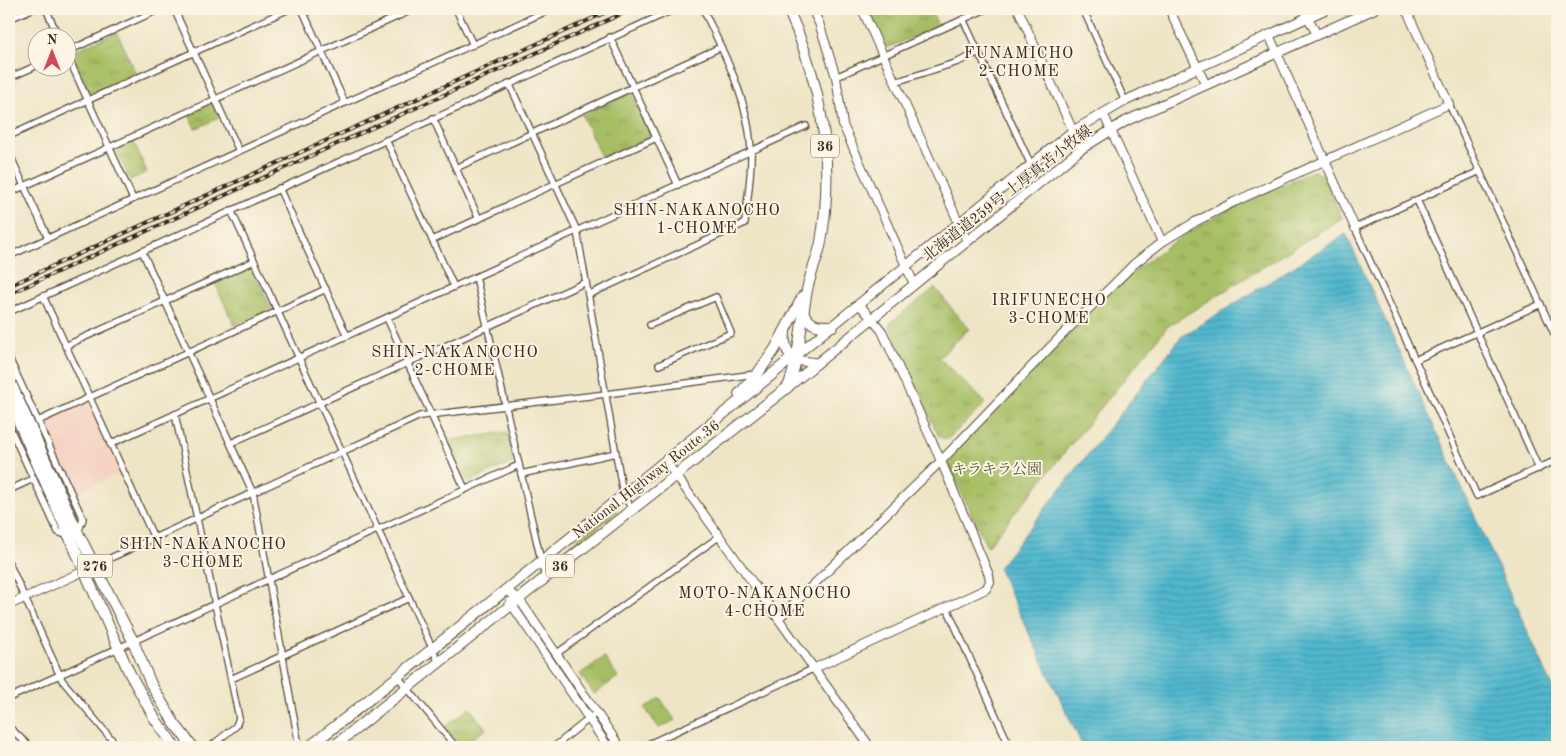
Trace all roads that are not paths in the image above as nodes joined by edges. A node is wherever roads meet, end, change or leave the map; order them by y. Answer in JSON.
{"nodes":[{"id":1,"x":32,"y":9,"type":"edge"},
{"id":2,"x":46,"y":9,"type":"edge"},
{"id":3,"x":160,"y":9,"type":"edge"},
{"id":4,"x":174,"y":9,"type":"edge"},
{"id":5,"x":289,"y":9,"type":"edge"},
{"id":6,"x":302,"y":9,"type":"edge"},
{"id":7,"x":414,"y":9,"type":"edge"},
{"id":8,"x":456,"y":9,"type":"edge"},
{"id":9,"x":551,"y":9,"type":"edge"},
{"id":10,"x":675,"y":9,"type":"edge"},
{"id":11,"x":703,"y":9,"type":"edge"},
{"id":12,"x":788,"y":9,"type":"edge"},
{"id":13,"x":812,"y":9,"type":"edge"},
{"id":14,"x":862,"y":9,"type":"edge"},
{"id":15,"x":986,"y":9,"type":"edge"},
{"id":16,"x":1018,"y":9,"type":"edge"},
{"id":17,"x":1083,"y":9,"type":"edge"},
{"id":18,"x":1169,"y":9,"type":"edge"},
{"id":19,"x":1326,"y":9,"type":"edge"},
{"id":20,"x":1374,"y":9,"type":"edge"},
{"id":21,"x":1406,"y":9,"type":"edge"},
{"id":22,"x":1306,"y":13,"type":"edge"},
{"id":23,"x":9,"y":19,"type":"edge"},
{"id":24,"x":964,"y":19,"type":"junction"},
{"id":25,"x":55,"y":28,"type":"edge"},
{"id":26,"x":1269,"y":35,"type":"junction"},
{"id":27,"x":1316,"y":35,"type":"junction"},
{"id":28,"x":610,"y":37,"type":"junction"},
{"id":29,"x":472,"y":45,"type":"junction"},
{"id":30,"x":78,"y":46,"type":"edge"},
{"id":31,"x":721,"y":47,"type":"junction"},
{"id":32,"x":321,"y":51,"type":"junction"},
{"id":33,"x":194,"y":52,"type":"junction"},
{"id":34,"x":979,"y":52,"type":"junction"},
{"id":35,"x":1277,"y":53,"type":"junction"},
{"id":36,"x":883,"y":55,"type":"junction"},
{"id":37,"x":28,"y":69,"type":"edge"},
{"id":38,"x":1198,"y":69,"type":"junction"},
{"id":39,"x":836,"y":77,"type":"junction"},
{"id":40,"x":9,"y":78,"type":"edge"},
{"id":41,"x":78,"y":78,"type":"edge"},
{"id":42,"x":895,"y":82,"type":"junction"},
{"id":43,"x":509,"y":83,"type":"junction"},
{"id":44,"x":1206,"y":85,"type":"junction"},
{"id":45,"x":633,"y":88,"type":"junction"},
{"id":46,"x":215,"y":99,"type":"junction"},
{"id":47,"x":88,"y":100,"type":"junction"},
{"id":48,"x":1125,"y":101,"type":"junction"},
{"id":49,"x":345,"y":103,"type":"junction"},
{"id":50,"x":1449,"y":104,"type":"junction"},
{"id":51,"x":1103,"y":113,"type":"junction"},
{"id":52,"x":433,"y":118,"type":"junction"},
{"id":53,"x":806,"y":126,"type":"dead end"},
{"id":54,"x":1111,"y":130,"type":"junction"},
{"id":55,"x":1073,"y":131,"type":"junction"},
{"id":56,"x":532,"y":134,"type":"junction"},
{"id":57,"x":9,"y":136,"type":"edge"},
{"id":58,"x":656,"y":138,"type":"junction"},
{"id":59,"x":386,"y":140,"type":"junction"},
{"id":60,"x":109,"y":148,"type":"junction"},
{"id":61,"x":1081,"y":149,"type":"junction"},
{"id":62,"x":239,"y":151,"type":"junction"},
{"id":63,"x":751,"y":152,"type":"junction"},
{"id":64,"x":9,"y":153,"type":"edge"},
{"id":65,"x":1325,"y":160,"type":"junction"},
{"id":66,"x":1031,"y":165,"type":"junction"},
{"id":67,"x":456,"y":168,"type":"junction"},
{"id":68,"x":1480,"y":171,"type":"junction"},
{"id":69,"x":555,"y":184,"type":"junction"},
{"id":70,"x":678,"y":185,"type":"junction"},
{"id":71,"x":24,"y":186,"type":"junction"},
{"id":72,"x":280,"y":188,"type":"junction"},
{"id":73,"x":9,"y":193,"type":"edge"},
{"id":74,"x":133,"y":199,"type":"junction"},
{"id":75,"x":1417,"y":200,"type":"junction"},
{"id":76,"x":231,"y":210,"type":"junction"},
{"id":77,"x":479,"y":219,"type":"junction"},
{"id":78,"x":959,"y":224,"type":"junction"},
{"id":79,"x":1355,"y":228,"type":"junction"},
{"id":80,"x":577,"y":231,"type":"junction"},
{"id":81,"x":48,"y":238,"type":"junction"},
{"id":82,"x":432,"y":240,"type":"junction"},
{"id":83,"x":967,"y":241,"type":"junction"},
{"id":84,"x":1162,"y":242,"type":"junction"},
{"id":85,"x":142,"y":251,"type":"junction"},
{"id":86,"x":9,"y":256,"type":"edge"},
{"id":87,"x":254,"y":260,"type":"junction"},
{"id":88,"x":906,"y":266,"type":"junction"},
{"id":89,"x":476,"y":277,"type":"junction"},
{"id":90,"x":586,"y":282,"type":"junction"},
{"id":91,"x":914,"y":284,"type":"junction"},
{"id":92,"x":808,"y":286,"type":"junction"},
{"id":93,"x":454,"y":287,"type":"junction"},
{"id":94,"x":326,"y":289,"type":"junction"},
{"id":95,"x":588,"y":295,"type":"junction"},
{"id":96,"x":42,"y":296,"type":"junction"},
{"id":97,"x":165,"y":301,"type":"junction"},
{"id":98,"x":859,"y":304,"type":"junction"},
{"id":99,"x":1540,"y":304,"type":"junction"},
{"id":100,"x":277,"y":311,"type":"junction"},
{"id":101,"x":9,"y":312,"type":"edge"},
{"id":102,"x":803,"y":312,"type":"junction"},
{"id":103,"x":386,"y":318,"type":"junction"},
{"id":104,"x":872,"y":318,"type":"junction"},
{"id":105,"x":650,"y":325,"type":"dead end"},
{"id":106,"x":487,"y":326,"type":"junction"},
{"id":107,"x":786,"y":326,"type":"junction"},
{"id":108,"x":833,"y":326,"type":"junction"},
{"id":109,"x":1477,"y":332,"type":"junction"},
{"id":110,"x":347,"y":336,"type":"junction"},
{"id":111,"x":1557,"y":340,"type":"edge"},
{"id":112,"x":66,"y":346,"type":"junction"},
{"id":113,"x":189,"y":351,"type":"junction"},
{"id":114,"x":795,"y":357,"type":"junction"},
{"id":115,"x":9,"y":358,"type":"edge"},
{"id":116,"x":298,"y":358,"type":"junction"},
{"id":117,"x":1415,"y":360,"type":"junction"},
{"id":118,"x":407,"y":363,"type":"junction"},
{"id":119,"x":816,"y":363,"type":"junction"},
{"id":120,"x":659,"y":365,"type":"dead end"},
{"id":121,"x":758,"y":373,"type":"junction"},
{"id":122,"x":9,"y":379,"type":"edge"},
{"id":123,"x":788,"y":387,"type":"junction"},
{"id":124,"x":606,"y":394,"type":"junction"},
{"id":125,"x":89,"y":397,"type":"junction"},
{"id":126,"x":210,"y":398,"type":"junction"},
{"id":127,"x":9,"y":400,"type":"edge"},
{"id":128,"x":319,"y":403,"type":"junction"},
{"id":129,"x":505,"y":405,"type":"junction"},
{"id":130,"x":175,"y":414,"type":"junction"},
{"id":131,"x":431,"y":414,"type":"junction"},
{"id":132,"x":722,"y":414,"type":"junction"},
{"id":133,"x":38,"y":421,"type":"junction"},
{"id":134,"x":9,"y":426,"type":"edge"},
{"id":135,"x":10,"y":434,"type":"edge"},
{"id":136,"x":231,"y":443,"type":"junction"},
{"id":137,"x":110,"y":444,"type":"junction"},
{"id":138,"x":342,"y":452,"type":"junction"},
{"id":139,"x":616,"y":453,"type":"junction"},
{"id":140,"x":665,"y":460,"type":"junction"},
{"id":141,"x":1557,"y":460,"type":"edge"},
{"id":142,"x":941,"y":461,"type":"junction"},
{"id":143,"x":519,"y":465,"type":"junction"},
{"id":144,"x":1539,"y":468,"type":"junction"},
{"id":145,"x":521,"y":474,"type":"junction"},
{"id":146,"x":675,"y":474,"type":"junction"},
{"id":147,"x":33,"y":479,"type":"junction"},
{"id":148,"x":466,"y":489,"type":"junction"},
{"id":149,"x":9,"y":490,"type":"edge"},
{"id":150,"x":254,"y":492,"type":"junction"},
{"id":151,"x":623,"y":494,"type":"junction"},
{"id":152,"x":632,"y":509,"type":"junction"},
{"id":153,"x":197,"y":518,"type":"junction"},
{"id":154,"x":378,"y":530,"type":"junction"},
{"id":155,"x":74,"y":534,"type":"junction"},
{"id":156,"x":720,"y":536,"type":"junction"},
{"id":157,"x":154,"y":538,"type":"junction"},
{"id":158,"x":541,"y":560,"type":"junction"},
{"id":159,"x":9,"y":563,"type":"edge"},
{"id":160,"x":95,"y":566,"type":"junction"},
{"id":161,"x":84,"y":571,"type":"junction"},
{"id":162,"x":545,"y":578,"type":"junction"},
{"id":163,"x":269,"y":579,"type":"junction"},
{"id":164,"x":506,"y":590,"type":"junction"},
{"id":165,"x":24,"y":598,"type":"junction"},
{"id":166,"x":409,"y":598,"type":"junction"},
{"id":167,"x":515,"y":602,"type":"junction"},
{"id":168,"x":215,"y":604,"type":"junction"},
{"id":169,"x":9,"y":605,"type":"edge"},
{"id":170,"x":947,"y":608,"type":"junction"},
{"id":171,"x":779,"y":618,"type":"junction"},
{"id":172,"x":132,"y":642,"type":"junction"},
{"id":173,"x":118,"y":648,"type":"junction"},
{"id":174,"x":433,"y":650,"type":"junction"},
{"id":175,"x":556,"y":654,"type":"junction"},
{"id":176,"x":282,"y":655,"type":"junction"},
{"id":177,"x":439,"y":663,"type":"junction"},
{"id":178,"x":815,"y":668,"type":"junction"},
{"id":179,"x":60,"y":675,"type":"junction"},
{"id":180,"x":398,"y":677,"type":"junction"},
{"id":181,"x":231,"y":679,"type":"junction"},
{"id":182,"x":408,"y":688,"type":"junction"},
{"id":183,"x":9,"y":698,"type":"edge"},
{"id":184,"x":596,"y":713,"type":"junction"},
{"id":185,"x":589,"y":719,"type":"junction"},
{"id":186,"x":9,"y":727,"type":"edge"},
{"id":187,"x":30,"y":747,"type":"edge"},
{"id":188,"x":118,"y":747,"type":"edge"},
{"id":189,"x":175,"y":747,"type":"edge"},
{"id":190,"x":193,"y":747,"type":"edge"},
{"id":191,"x":210,"y":747,"type":"edge"},
{"id":192,"x":302,"y":747,"type":"edge"},
{"id":193,"x":309,"y":747,"type":"edge"},
{"id":194,"x":333,"y":747,"type":"edge"},
{"id":195,"x":456,"y":747,"type":"edge"},
{"id":196,"x":554,"y":747,"type":"edge"},
{"id":197,"x":608,"y":747,"type":"edge"},
{"id":198,"x":620,"y":747,"type":"edge"},
{"id":199,"x":642,"y":747,"type":"edge"},
{"id":200,"x":870,"y":747,"type":"edge"},
{"id":201,"x":1010,"y":747,"type":"edge"}],
"edges":[{"from":1,"to":23,"type":"street"},
{"from":2,"to":25,"type":"street"},
{"from":3,"to":30,"type":"street"},
{"from":4,"to":33,"type":"street"},
{"from":5,"to":33,"type":"street"},
{"from":6,"to":32,"type":"street"},
{"from":7,"to":32,"type":"street"},
{"from":8,"to":29,"type":"street"},
{"from":9,"to":29,"type":"street"},
{"from":10,"to":28,"type":"street"},
{"from":11,"to":31,"type":"street"},
{"from":12,"to":92,"type":"highway","name":"National Highway Route 36","number":"36"},
{"from":13,"to":39,"type":"street"},
{"from":14,"to":36,"type":"street"},
{"from":15,"to":24,"type":"street"},
{"from":16,"to":55,"type":"street"},
{"from":17,"to":48,"type":"street"},
{"from":18,"to":38,"type":"street"},
{"from":19,"to":22,"type":"main road","name":"北海道道259号 上厚真苫小牧線"},
{"from":20,"to":27,"type":"main road","name":"北海道道259号 上厚真苫小牧線"},
{"from":21,"to":50,"type":"street"},
{"from":22,"to":26,"type":"main road","name":"北海道道259号 上厚真苫小牧線"},
{"from":22,"to":27,"type":"street"},
{"from":24,"to":34,"type":"street"},
{"from":24,"to":36,"type":"street"},
{"from":26,"to":35,"type":"street"},
{"from":26,"to":38,"type":"main road","name":"北海道道259号 上厚真苫小牧線"},
{"from":27,"to":35,"type":"main road","name":"北海道道259号 上厚真苫小牧線"},
{"from":28,"to":43,"type":"street"},
{"from":28,"to":45,"type":"street"},
{"from":29,"to":49,"type":"street"},
{"from":31,"to":45,"type":"street"},
{"from":31,"to":63,"type":"street"},
{"from":32,"to":46,"type":"street"},
{"from":32,"to":49,"type":"street"},
{"from":33,"to":46,"type":"street"},
{"from":33,"to":47,"type":"street"},
{"from":34,"to":42,"type":"street"},
{"from":34,"to":66,"type":"street"},
{"from":35,"to":44,"type":"main road","name":"北海道道259号 上厚真苫小牧線"},
{"from":35,"to":65,"type":"street"},
{"from":36,"to":39,"type":"street"},
{"from":36,"to":42,"type":"street"},
{"from":37,"to":40,"type":"street"},
{"from":38,"to":44,"type":"street"},
{"from":38,"to":48,"type":"main road","name":"北海道道259号 上厚真苫小牧線"},
{"from":39,"to":88,"type":"street"},
{"from":41,"to":47,"type":"street"},
{"from":42,"to":78,"type":"street"},
{"from":43,"to":52,"type":"street"},
{"from":43,"to":56,"type":"street"},
{"from":44,"to":54,"type":"main road","name":"北海道道259号 上厚真苫小牧線"},
{"from":45,"to":56,"type":"street"},
{"from":45,"to":58,"type":"street"},
{"from":46,"to":60,"type":"street"},
{"from":46,"to":62,"type":"street"},
{"from":47,"to":57,"type":"street"},
{"from":47,"to":60,"type":"street"},
{"from":48,"to":51,"type":"main road","name":"北海道道259号 上厚真苫小牧線"},
{"from":49,"to":62,"type":"street"},
{"from":50,"to":65,"type":"street"},
{"from":50,"to":68,"type":"street"},
{"from":51,"to":54,"type":"street"},
{"from":51,"to":55,"type":"main road","name":"北海道道259号 上厚真苫小牧線"},
{"from":52,"to":59,"type":"street"},
{"from":52,"to":67,"type":"street"},
{"from":53,"to":63,"type":"street"},
{"from":54,"to":61,"type":"main road","name":"北海道道259号 上厚真苫小牧線"},
{"from":54,"to":84,"type":"street"},
{"from":55,"to":61,"type":"street"},
{"from":55,"to":66,"type":"main road","name":"北海道道259号 上厚真苫小牧線"},
{"from":56,"to":67,"type":"street"},
{"from":56,"to":69,"type":"street"},
{"from":58,"to":69,"type":"street"},
{"from":58,"to":70,"type":"street"},
{"from":59,"to":72,"type":"street"},
{"from":59,"to":82,"type":"street"},
{"from":60,"to":71,"type":"street"},
{"from":60,"to":74,"type":"street"},
{"from":61,"to":83,"type":"main road","name":"北海道道259号 上厚真苫小牧線"},
{"from":62,"to":74,"type":"street"},
{"from":63,"to":70,"type":"street"},
{"from":63,"to":95,"type":"street"},
{"from":64,"to":71,"type":"street"},
{"from":65,"to":79,"type":"street"},
{"from":65,"to":84,"type":"street"},
{"from":66,"to":78,"type":"main road","name":"北海道道259号 上厚真苫小牧線"},
{"from":67,"to":77,"type":"street"},
{"from":68,"to":75,"type":"street"},
{"from":68,"to":99,"type":"street"},
{"from":69,"to":77,"type":"street"},
{"from":69,"to":80,"type":"street"},
{"from":70,"to":80,"type":"street"},
{"from":71,"to":73,"type":"street"},
{"from":71,"to":81,"type":"street"},
{"from":72,"to":76,"type":"street"},
{"from":72,"to":94,"type":"street"},
{"from":74,"to":81,"type":"street"},
{"from":75,"to":79,"type":"street"},
{"from":75,"to":109,"type":"street"},
{"from":76,"to":85,"type":"street"},
{"from":76,"to":87,"type":"street"},
{"from":77,"to":82,"type":"street"},
{"from":78,"to":83,"type":"street"},
{"from":78,"to":88,"type":"main road","name":"北海道道259号 上厚真苫小牧線"},
{"from":79,"to":117,"type":"street"},
{"from":80,"to":89,"type":"street"},
{"from":80,"to":90,"type":"street"},
{"from":81,"to":86,"type":"street"},
{"from":82,"to":93,"type":"street"},
{"from":83,"to":91,"type":"main road","name":"北海道道259号 上厚真苫小牧線"},
{"from":84,"to":142,"type":"street"},
{"from":85,"to":96,"type":"street"},
{"from":85,"to":97,"type":"street"},
{"from":87,"to":97,"type":"street"},
{"from":87,"to":100,"type":"street"},
{"from":88,"to":91,"type":"street"},
{"from":88,"to":98,"type":"main road","name":"北海道道259号 上厚真苫小牧線"},
{"from":89,"to":93,"type":"street"},
{"from":89,"to":106,"type":"street"},
{"from":90,"to":95,"type":"street"},
{"from":90,"to":106,"type":"street"},
{"from":91,"to":104,"type":"main road","name":"北海道道259号 上厚真苫小牧線"},
{"from":92,"to":102,"type":"highway","name":"National Highway Route 36","number":"36"},
{"from":92,"to":107,"type":"highway","name":"National Highway Route 36","number":"36"},
{"from":93,"to":103,"type":"street"},
{"from":94,"to":100,"type":"street"},
{"from":94,"to":110,"type":"street"},
{"from":95,"to":124,"type":"street"},
{"from":96,"to":101,"type":"street"},
{"from":96,"to":112,"type":"street"},
{"from":97,"to":112,"type":"street"},
{"from":97,"to":113,"type":"street"},
{"from":98,"to":104,"type":"street"},
{"from":98,"to":108,"type":"main road","name":"北海道道259号 上厚真苫小牧線"},
{"from":99,"to":109,"type":"street"},
{"from":99,"to":111,"type":"street"},
{"from":100,"to":113,"type":"street"},
{"from":100,"to":116,"type":"street"},
{"from":102,"to":108,"type":"highway"},
{"from":102,"to":114,"type":"highway","name":"National Highway Route 36","number":"36"},
{"from":103,"to":110,"type":"street"},
{"from":103,"to":118,"type":"street"},
{"from":104,"to":119,"type":"main road","name":"北海道道259号 上厚真苫小牧線"},
{"from":104,"to":142,"type":"street"},
{"from":105,"to":120,"type":"street"},
{"from":106,"to":118,"type":"street"},
{"from":106,"to":129,"type":"street"},
{"from":107,"to":114,"type":"highway"},
{"from":107,"to":121,"type":"highway","name":"National Highway Route 36","number":"36"},
{"from":108,"to":114,"type":"main road","name":"北海道道259号 上厚真苫小牧線"},
{"from":109,"to":117,"type":"street"},
{"from":109,"to":144,"type":"street"},
{"from":110,"to":116,"type":"street"},
{"from":112,"to":125,"type":"street"},
{"from":113,"to":125,"type":"street"},
{"from":113,"to":126,"type":"street"},
{"from":114,"to":119,"type":"main road"},
{"from":114,"to":123,"type":"highway","name":"National Highway Route 36","number":"36"},
{"from":114,"to":132,"type":"highway","name":"National Highway Route 36","number":"36"},
{"from":115,"to":133,"type":"street"},
{"from":116,"to":126,"type":"street"},
{"from":116,"to":128,"type":"street"},
{"from":117,"to":144,"type":"street"},
{"from":118,"to":128,"type":"street"},
{"from":118,"to":131,"type":"street"},
{"from":119,"to":123,"type":"main road","name":"北海道道259号 上厚真苫小牧線"},
{"from":121,"to":124,"type":"street"},
{"from":121,"to":132,"type":"highway","name":"National Highway Route 36","number":"36"},
{"from":122,"to":155,"type":"highway","number":"276"},
{"from":123,"to":146,"type":"highway","name":"National Highway Route 36","number":"36"},
{"from":124,"to":129,"type":"street"},
{"from":124,"to":139,"type":"street"},
{"from":125,"to":133,"type":"street"},
{"from":125,"to":137,"type":"street"},
{"from":126,"to":130,"type":"street"},
{"from":126,"to":136,"type":"street"},
{"from":127,"to":155,"type":"highway","number":"276"},
{"from":128,"to":136,"type":"street"},
{"from":128,"to":138,"type":"street"},
{"from":129,"to":131,"type":"street"},
{"from":129,"to":143,"type":"street"},
{"from":130,"to":137,"type":"street"},
{"from":130,"to":153,"type":"street"},
{"from":131,"to":138,"type":"street"},
{"from":131,"to":148,"type":"street"},
{"from":132,"to":140,"type":"highway","name":"National Highway Route 36","number":"36"},
{"from":133,"to":155,"type":"street"},
{"from":134,"to":135,"type":"street"},
{"from":135,"to":147,"type":"street"},
{"from":136,"to":150,"type":"street"},
{"from":137,"to":157,"type":"street"},
{"from":138,"to":150,"type":"street"},
{"from":138,"to":154,"type":"street"},
{"from":139,"to":145,"type":"street"},
{"from":139,"to":151,"type":"street"},
{"from":140,"to":146,"type":"street"},
{"from":140,"to":151,"type":"highway","name":"National Highway Route 36","number":"36"},
{"from":141,"to":144,"type":"street"},
{"from":142,"to":170,"type":"street"},
{"from":142,"to":171,"type":"street"},
{"from":143,"to":145,"type":"street"},
{"from":143,"to":148,"type":"street"},
{"from":145,"to":158,"type":"street"},
{"from":146,"to":152,"type":"highway","name":"National Highway Route 36","number":"36"},
{"from":146,"to":156,"type":"street"},
{"from":147,"to":149,"type":"street"},
{"from":147,"to":155,"type":"street"},
{"from":148,"to":154,"type":"street"},
{"from":150,"to":153,"type":"street"},
{"from":150,"to":163,"type":"street"},
{"from":151,"to":152,"type":"street"},
{"from":151,"to":158,"type":"highway","name":"National Highway Route 36","number":"36"},
{"from":152,"to":162,"type":"highway","name":"National Highway Route 36","number":"36"},
{"from":153,"to":157,"type":"street"},
{"from":153,"to":168,"type":"street"},
{"from":154,"to":163,"type":"street"},
{"from":154,"to":166,"type":"street"},
{"from":155,"to":160,"type":"highway","number":"276"},
{"from":155,"to":161,"type":"highway","number":"276"},
{"from":156,"to":171,"type":"street"},
{"from":156,"to":175,"type":"street"},
{"from":157,"to":160,"type":"street"},
{"from":158,"to":162,"type":"street"},
{"from":158,"to":164,"type":"highway","name":"National Highway Route 36","number":"36"},
{"from":159,"to":165,"type":"street"},
{"from":160,"to":161,"type":"street"},
{"from":160,"to":172,"type":"highway","number":"276"},
{"from":161,"to":165,"type":"street"},
{"from":161,"to":173,"type":"highway","number":"276"},
{"from":162,"to":167,"type":"highway","name":"National Highway Route 36","number":"36"},
{"from":163,"to":168,"type":"street"},
{"from":163,"to":176,"type":"street"},
{"from":164,"to":167,"type":"street"},
{"from":164,"to":174,"type":"highway","name":"National Highway Route 36","number":"36"},
{"from":165,"to":169,"type":"street"},
{"from":165,"to":179,"type":"street"},
{"from":166,"to":174,"type":"street"},
{"from":166,"to":176,"type":"street"},
{"from":167,"to":175,"type":"street"},
{"from":167,"to":177,"type":"highway","name":"National Highway Route 36","number":"36"},
{"from":167,"to":185,"type":"street"},
{"from":168,"to":172,"type":"street"},
{"from":168,"to":181,"type":"street"},
{"from":170,"to":178,"type":"street"},
{"from":170,"to":201,"type":"street"},
{"from":171,"to":178,"type":"street"},
{"from":172,"to":173,"type":"street"},
{"from":172,"to":190,"type":"highway","number":"276"},
{"from":173,"to":179,"type":"street"},
{"from":173,"to":189,"type":"highway","number":"276"},
{"from":174,"to":177,"type":"street"},
{"from":174,"to":180,"type":"highway","name":"National Highway Route 36","number":"36"},
{"from":175,"to":184,"type":"street"},
{"from":176,"to":181,"type":"street"},
{"from":176,"to":192,"type":"street"},
{"from":177,"to":182,"type":"highway","name":"National Highway Route 36","number":"36"},
{"from":178,"to":199,"type":"street"},
{"from":178,"to":200,"type":"street"},
{"from":179,"to":183,"type":"street"},
{"from":179,"to":188,"type":"street"},
{"from":180,"to":182,"type":"street"},
{"from":180,"to":193,"type":"highway","name":"National Highway Route 36","number":"36"},
{"from":181,"to":191,"type":"street"},
{"from":182,"to":194,"type":"highway","name":"National Highway Route 36","number":"36"},
{"from":182,"to":195,"type":"street"},
{"from":184,"to":185,"type":"street"},
{"from":184,"to":198,"type":"street"},
{"from":185,"to":196,"type":"street"},
{"from":185,"to":197,"type":"street"},
{"from":186,"to":187,"type":"street"}]}
